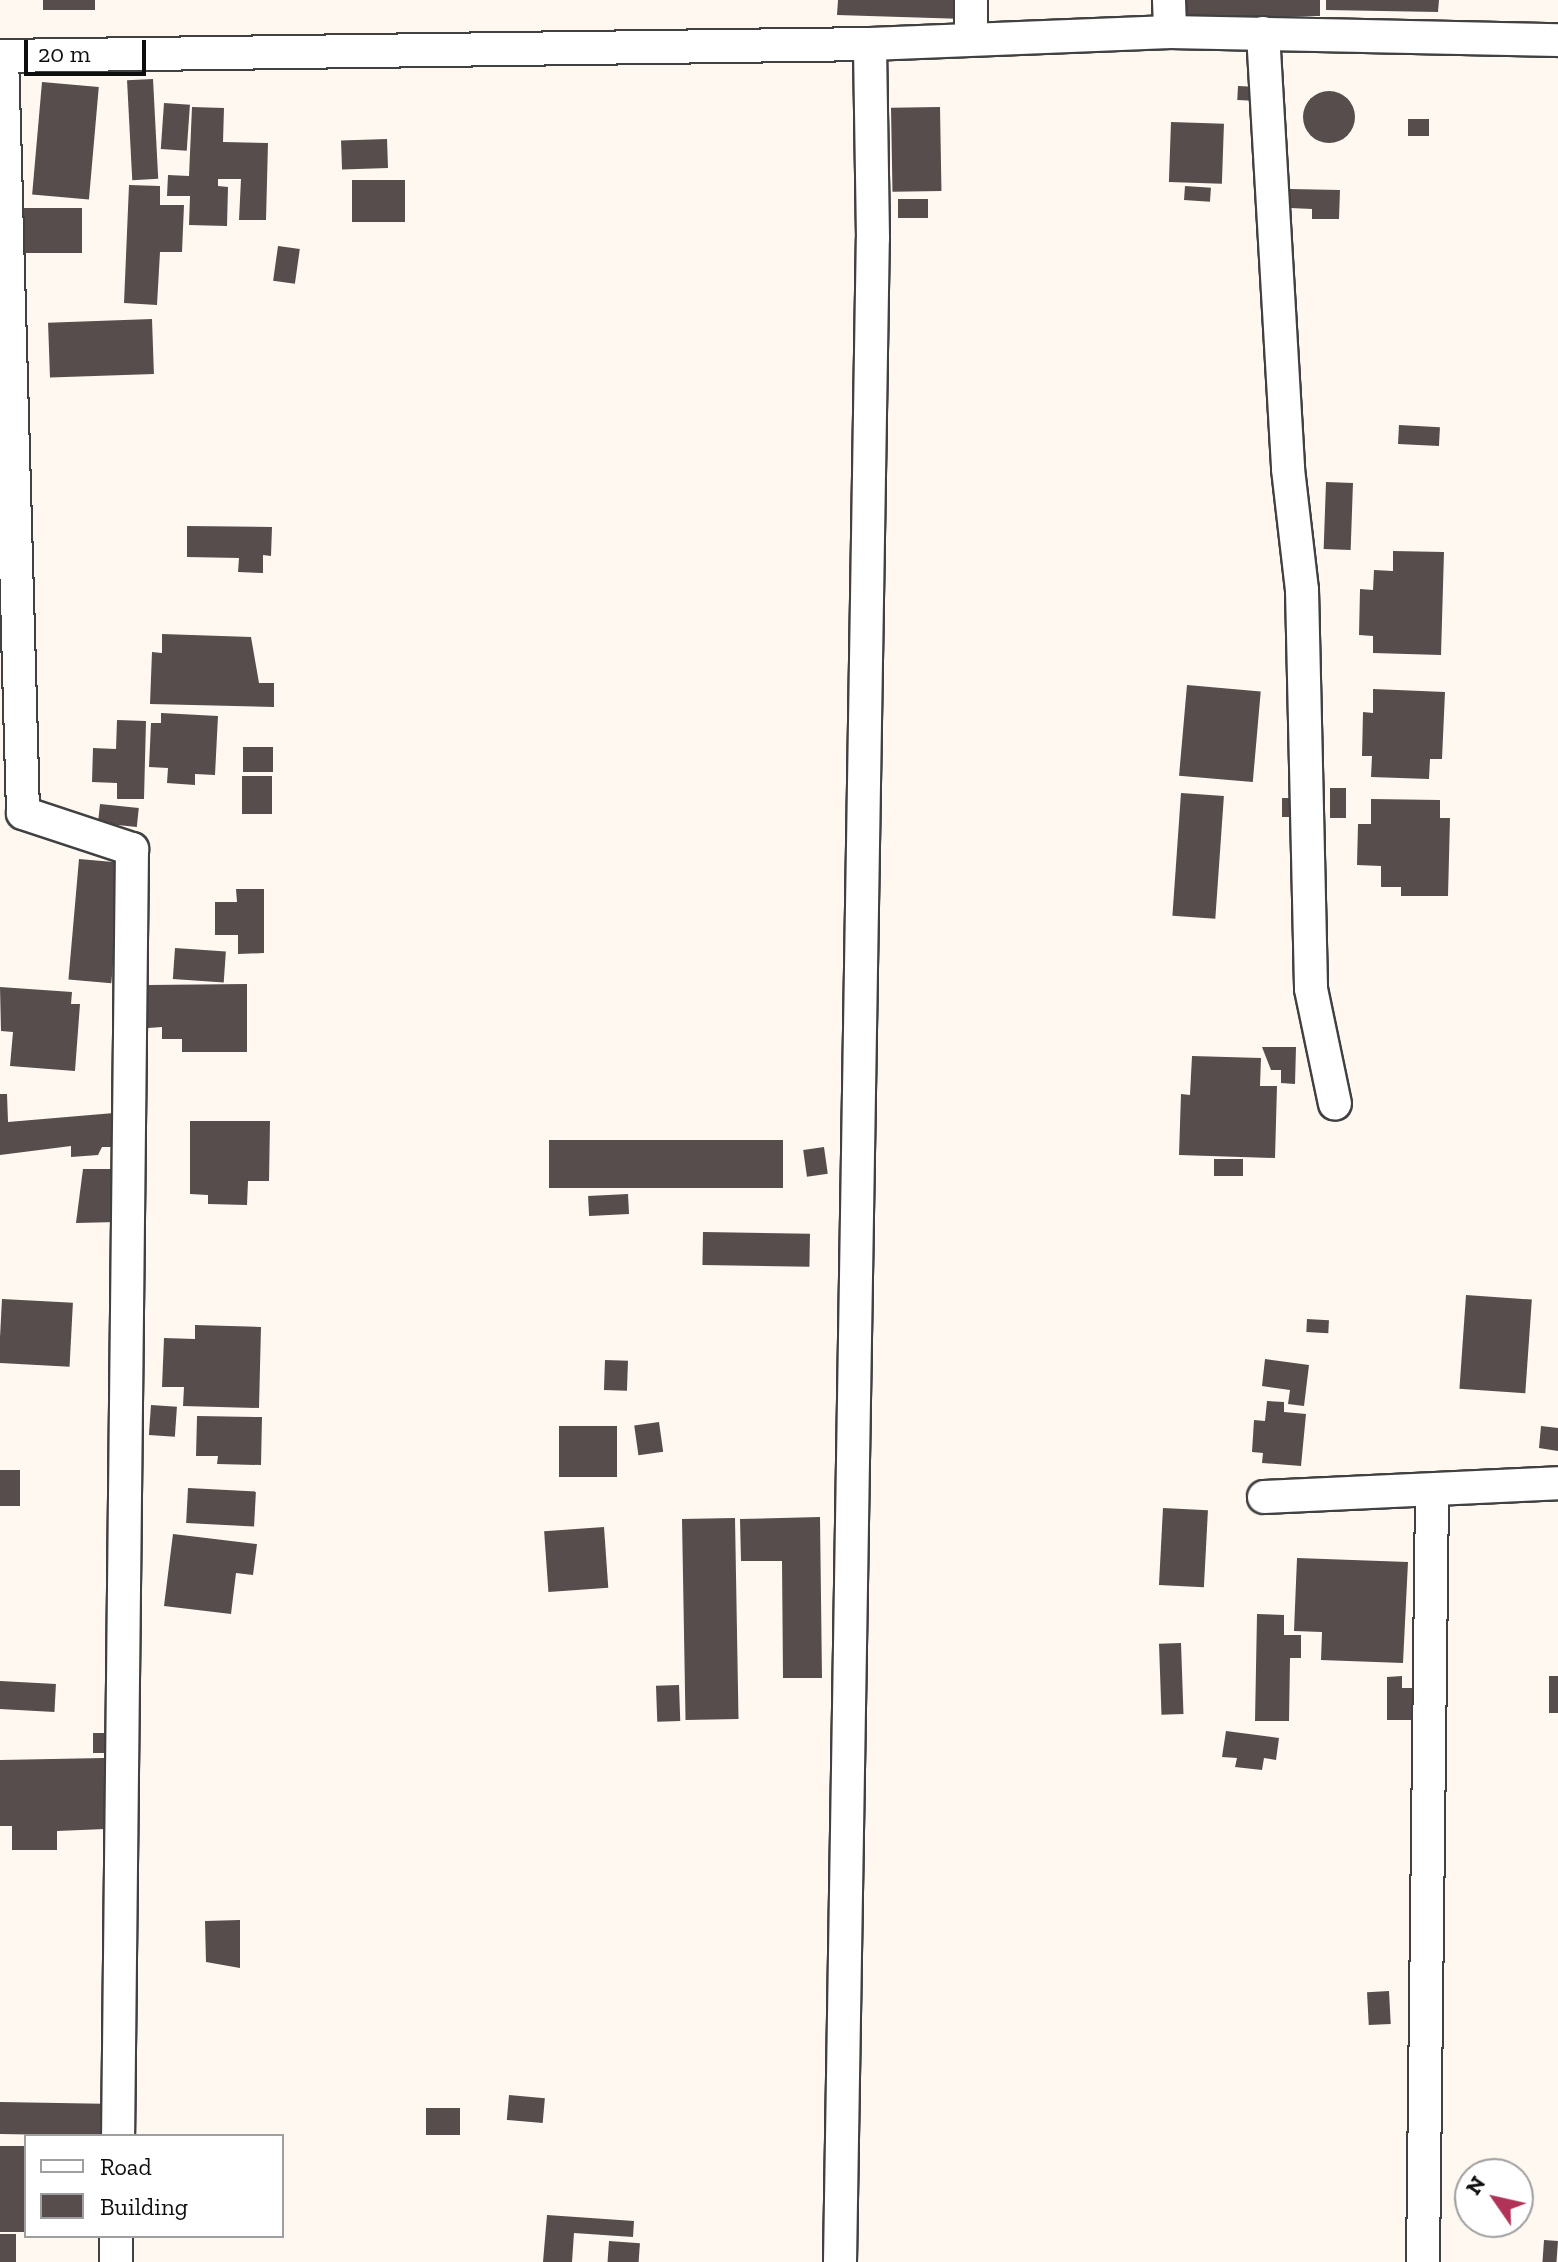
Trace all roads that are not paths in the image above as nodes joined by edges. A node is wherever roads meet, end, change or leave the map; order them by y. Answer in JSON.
{"nodes":[{"id":1,"x":971,"y":0,"type":"edge"},
{"id":2,"x":1169,"y":0,"type":"edge"},
{"id":3,"x":1170,"y":32,"type":"junction"},
{"id":4,"x":1263,"y":33,"type":"junction"},
{"id":5,"x":971,"y":37,"type":"junction"},
{"id":6,"x":1558,"y":40,"type":"edge"},
{"id":7,"x":870,"y":44,"type":"junction"},
{"id":8,"x":1,"y":56,"type":"edge"},
{"id":9,"x":1335,"y":1104,"type":"dead end"},
{"id":10,"x":1558,"y":1483,"type":"edge"},
{"id":11,"x":1432,"y":1492,"type":"junction"},
{"id":12,"x":1264,"y":1497,"type":"dead end"},
{"id":13,"x":118,"y":2134,"type":"edge"},
{"id":14,"x":116,"y":2238,"type":"edge"},
{"id":15,"x":116,"y":2262,"type":"edge"},
{"id":16,"x":840,"y":2262,"type":"edge"},
{"id":17,"x":1423,"y":2262,"type":"edge"}],
"edges":[{"from":1,"to":5,"type":"street"},
{"from":2,"to":3,"type":"street"},
{"from":3,"to":4,"type":"street"},
{"from":3,"to":5,"type":"street"},
{"from":4,"to":6,"type":"street"},
{"from":4,"to":9,"type":"street"},
{"from":5,"to":7,"type":"street"},
{"from":7,"to":8,"type":"street"},
{"from":7,"to":16,"type":"street"},
{"from":8,"to":13,"type":"street"},
{"from":10,"to":11,"type":"street"},
{"from":11,"to":12,"type":"street"},
{"from":11,"to":17,"type":"street"},
{"from":14,"to":15,"type":"street"}]}
